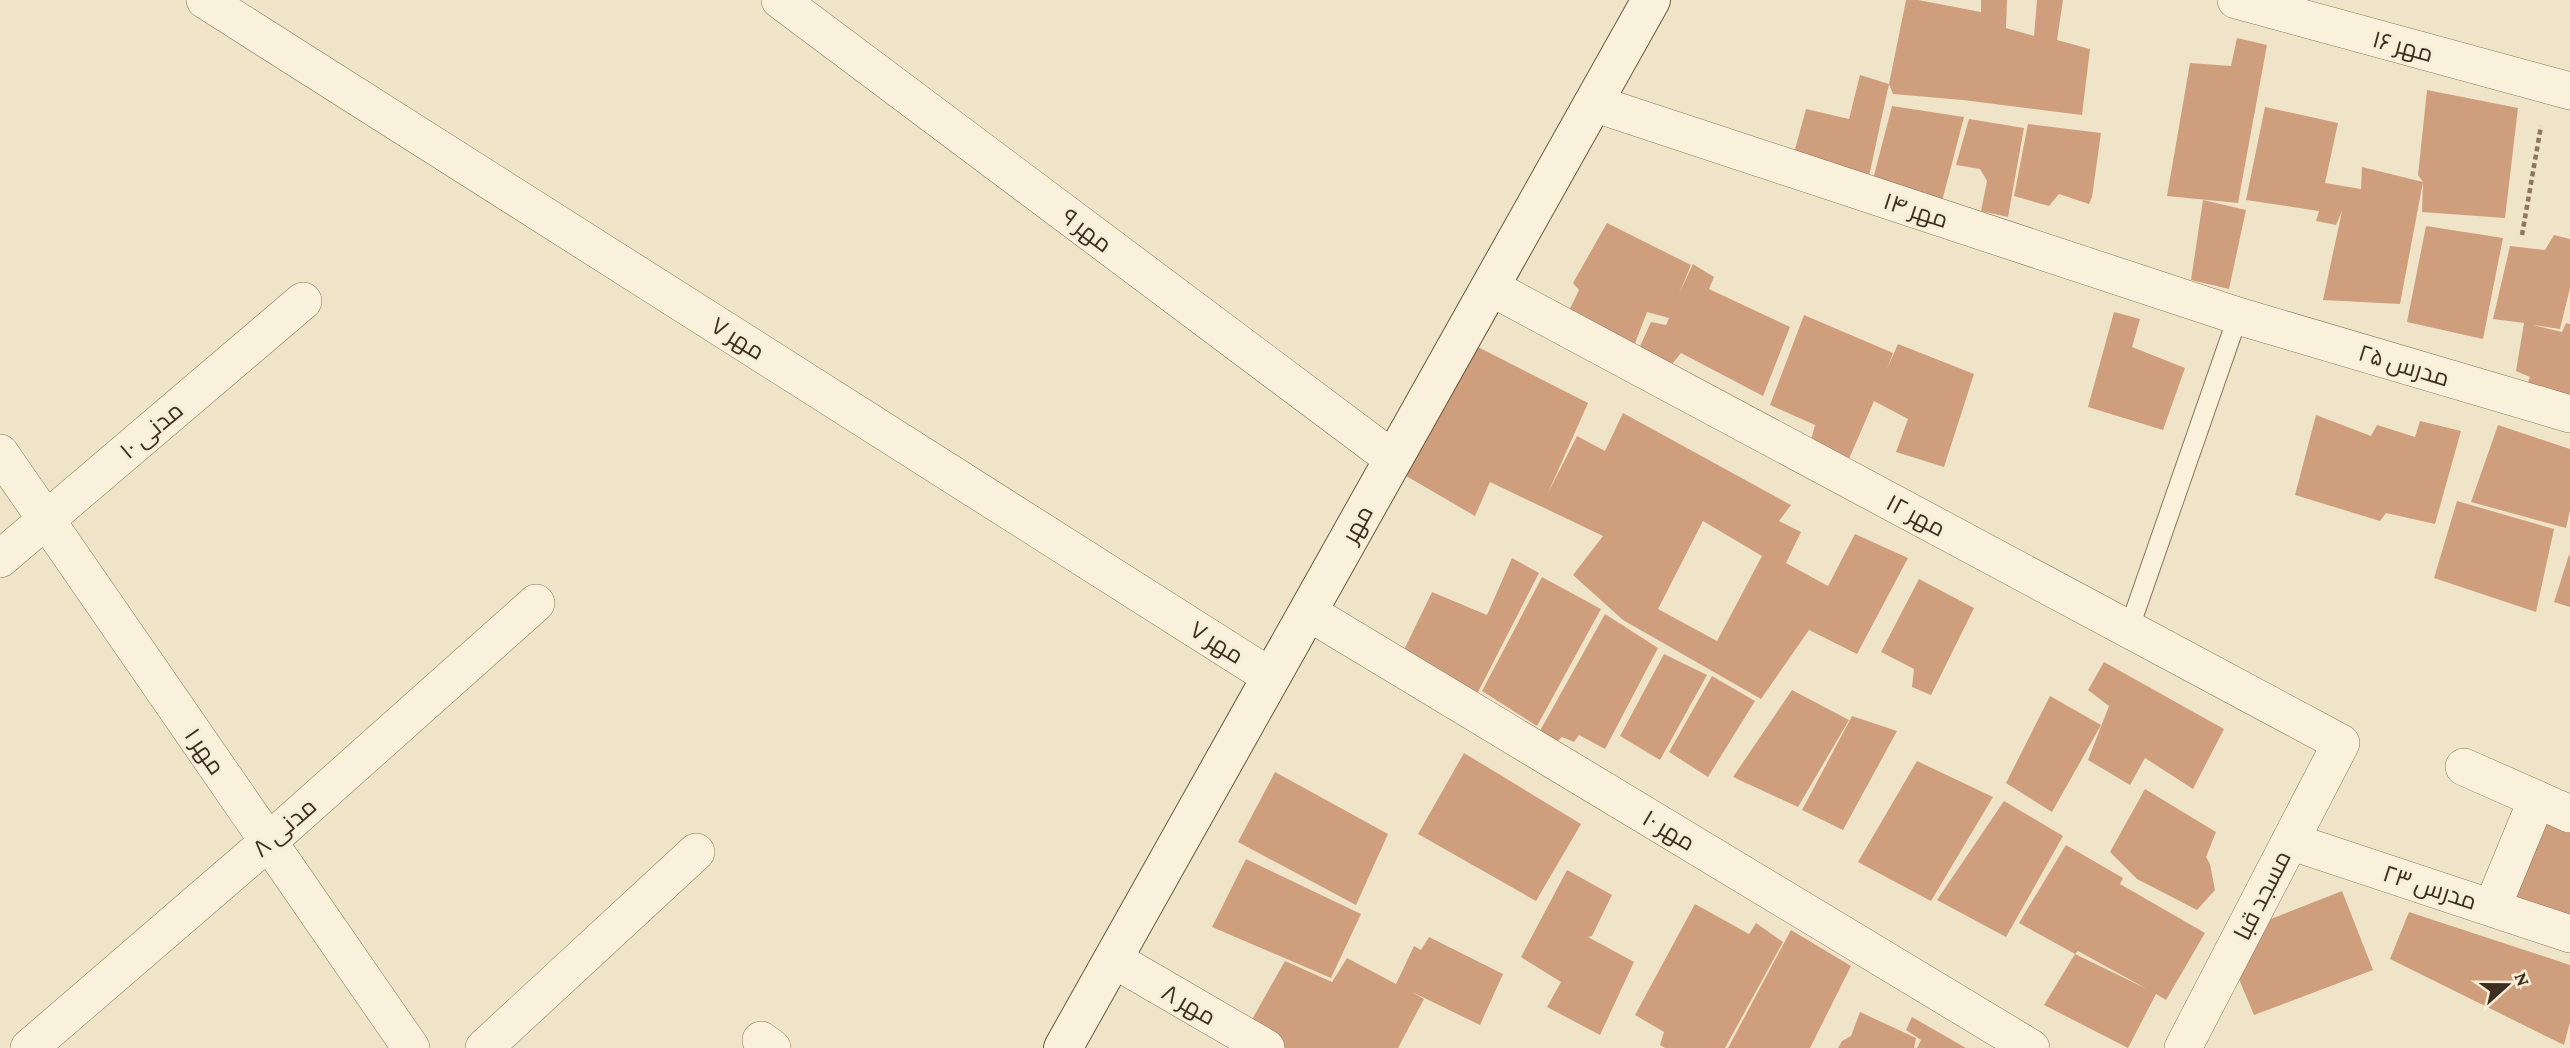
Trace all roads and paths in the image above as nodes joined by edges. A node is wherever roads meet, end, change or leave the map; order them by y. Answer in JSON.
{"nodes":[{"id":1,"x":205,"y":0,"type":"edge"},
{"id":2,"x":780,"y":0,"type":"edge"},
{"id":3,"x":1651,"y":0,"type":"edge"},
{"id":4,"x":2236,"y":0,"type":"edge"},
{"id":5,"x":2559,"y":88,"type":"edge"},
{"id":6,"x":1593,"y":103,"type":"junction"},
{"id":7,"x":2522,"y":235,"type":"dead end"},
{"id":8,"x":1490,"y":287,"type":"junction"},
{"id":9,"x":303,"y":301,"type":"dead end"},
{"id":10,"x":2238,"y":316,"type":"junction"},
{"id":11,"x":2570,"y":415,"type":"edge"},
{"id":12,"x":0,"y":453,"type":"edge"},
{"id":13,"x":1393,"y":459,"type":"junction"},
{"id":14,"x":46,"y":520,"type":"junction"},
{"id":15,"x":0,"y":559,"type":"edge"},
{"id":16,"x":536,"y":603,"type":"dead end"},
{"id":17,"x":1308,"y":612,"type":"junction"},
{"id":18,"x":2129,"y":629,"type":"junction"},
{"id":19,"x":1271,"y":677,"type":"junction"},
{"id":20,"x":2341,"y":743,"type":"joint"},
{"id":21,"x":2464,"y":767,"type":"dead end"},
{"id":22,"x":2537,"y":799,"type":"junction"},
{"id":23,"x":2570,"y":814,"type":"edge"},
{"id":24,"x":2290,"y":841,"type":"junction"},
{"id":25,"x":268,"y":842,"type":"junction"},
{"id":26,"x":696,"y":852,"type":"dead end"},
{"id":27,"x":2492,"y":908,"type":"junction"},
{"id":28,"x":2570,"y":934,"type":"edge"},
{"id":29,"x":1113,"y":959,"type":"junction"},
{"id":30,"x":0,"y":1037,"type":"edge"},
{"id":31,"x":8,"y":1048,"type":"edge"},
{"id":32,"x":29,"y":1048,"type":"edge"},
{"id":33,"x":411,"y":1048,"type":"edge"},
{"id":34,"x":484,"y":1048,"type":"edge"},
{"id":35,"x":1063,"y":1048,"type":"edge"},
{"id":36,"x":1266,"y":1048,"type":"edge"},
{"id":37,"x":2031,"y":1048,"type":"edge"},
{"id":38,"x":2183,"y":1048,"type":"edge"}],
"edges":[{"from":1,"to":19,"type":"street","name":"مهر ۷"},
{"from":2,"to":13,"type":"street","name":"مهر ۹"},
{"from":3,"to":6,"type":"main road","name":"مهر"},
{"from":4,"to":5,"type":"street","name":"مهر ۱۶"},
{"from":5,"to":7,"type":"path"},
{"from":6,"to":8,"type":"main road","name":"مهر"},
{"from":6,"to":10,"type":"street","name":"مهر ۱۴"},
{"from":8,"to":13,"type":"main road","name":"مهر"},
{"from":8,"to":18,"type":"street","name":"مهر ۱۲"},
{"from":9,"to":14,"type":"street","name":"مدنی ۱۰"},
{"from":10,"to":11,"type":"street","name":"مدرس ۲۵"},
{"from":10,"to":18,"type":"lane"},
{"from":12,"to":14,"type":"street","name":"مهر ۱"},
{"from":13,"to":17,"type":"main road","name":"مهر"},
{"from":14,"to":15,"type":"street","name":"مدنی ۱۰"},
{"from":14,"to":25,"type":"street","name":"مهر ۱"},
{"from":16,"to":25,"type":"street","name":"مدنی ۸"},
{"from":17,"to":19,"type":"main road","name":"مهر"},
{"from":17,"to":37,"type":"street","name":"مهر ۱۰"},
{"from":18,"to":20,"type":"street","name":"مهر ۱۲"},
{"from":19,"to":29,"type":"main road","name":"مهر"},
{"from":20,"to":24,"type":"street","name":"مسجد قبا"},
{"from":21,"to":22,"type":"street"},
{"from":22,"to":23,"type":"street"},
{"from":22,"to":27,"type":"street"},
{"from":24,"to":27,"type":"street","name":"مدرس ۲۳"},
{"from":24,"to":38,"type":"street","name":"مسجد قبا"},
{"from":25,"to":32,"type":"street","name":"مدنی ۸"},
{"from":25,"to":33,"type":"street","name":"مهر ۱"},
{"from":26,"to":34,"type":"street"},
{"from":27,"to":28,"type":"street","name":"مدرس ۲۳"},
{"from":29,"to":35,"type":"main road","name":"مهر"},
{"from":29,"to":36,"type":"street","name":"مهر ۸"},
{"from":30,"to":31,"type":"street"}]}
